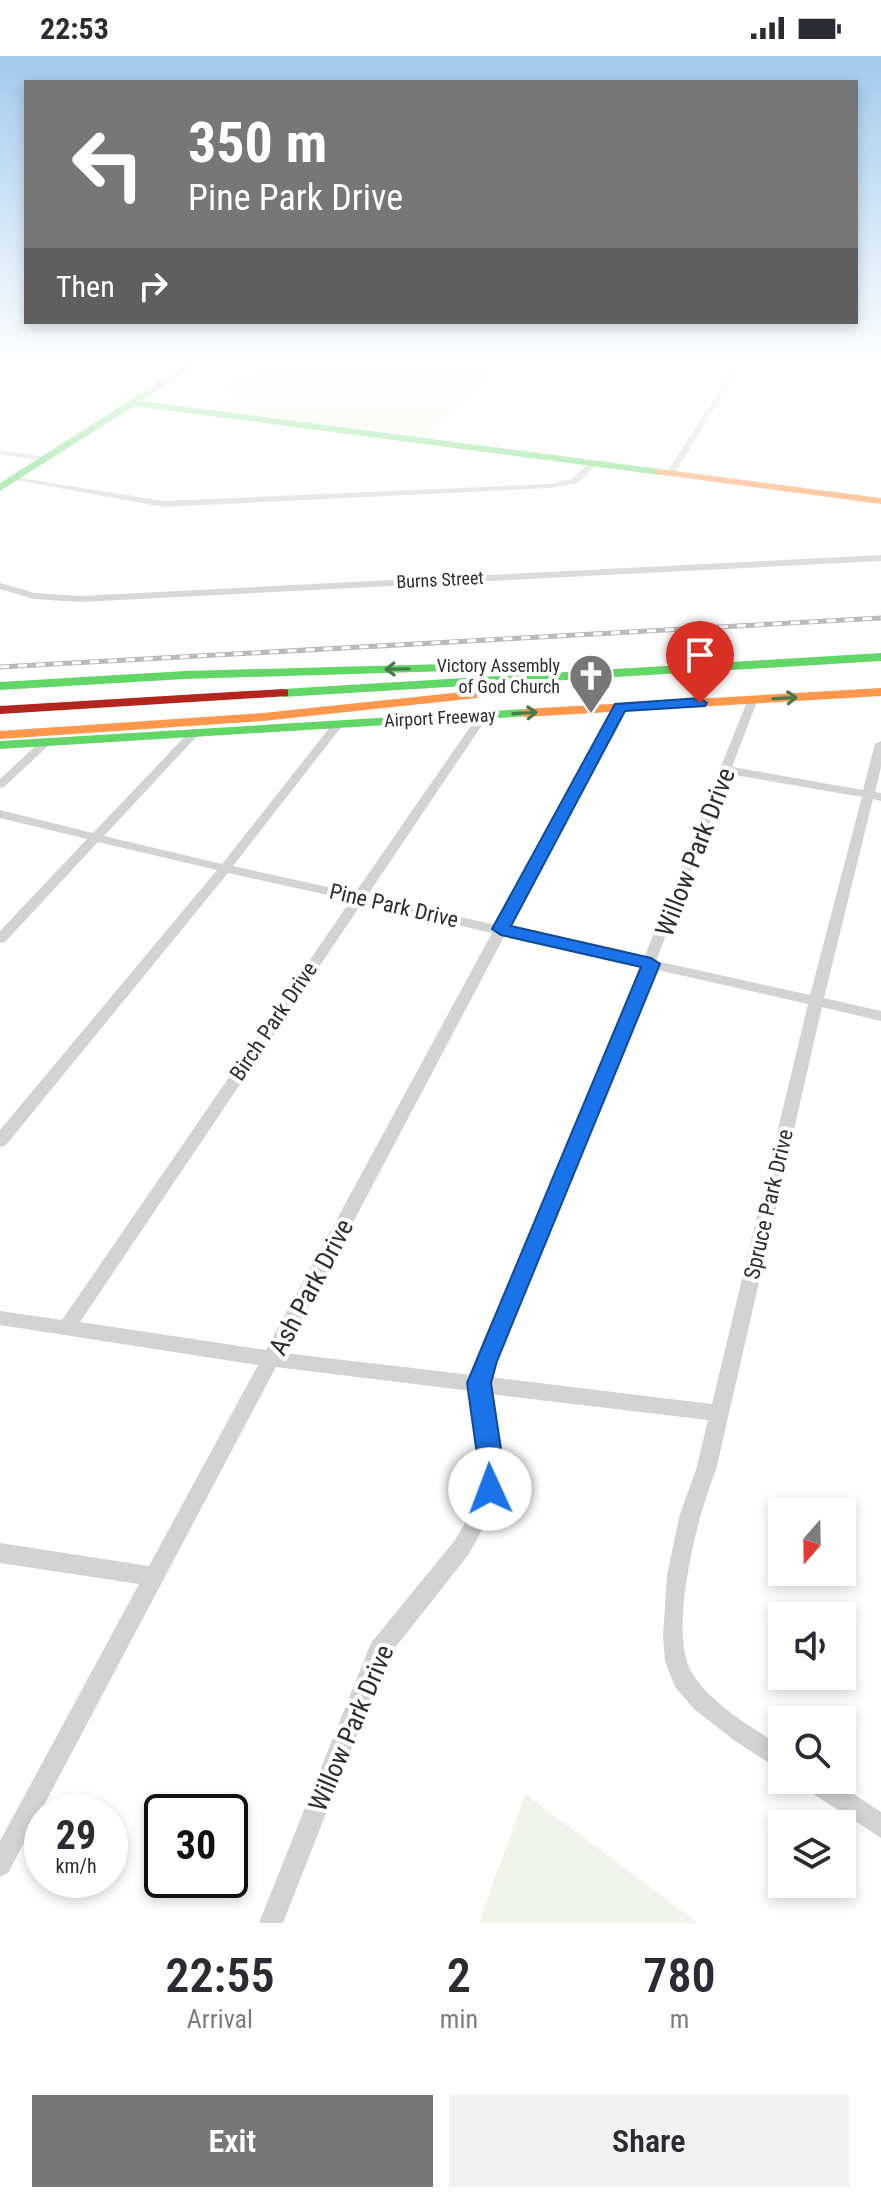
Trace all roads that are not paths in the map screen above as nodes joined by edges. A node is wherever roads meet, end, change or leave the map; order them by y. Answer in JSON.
{"nodes":[{"id":1,"x":57,"y":451,"type":"edge"},
{"id":2,"x":496,"y":451,"type":"edge"},
{"id":3,"x":684,"y":451,"type":"edge"},
{"id":4,"x":0,"y":452,"type":"edge"},
{"id":5,"x":45,"y":459,"type":"junction"},
{"id":6,"x":593,"y":464,"type":"junction"},
{"id":7,"x":670,"y":474,"type":"junction"},
{"id":8,"x":7,"y":483,"type":"edge"},
{"id":9,"x":881,"y":501,"type":"edge"},
{"id":10,"x":881,"y":558,"type":"edge"},
{"id":11,"x":0,"y":586,"type":"edge"},
{"id":12,"x":881,"y":657,"type":"edge"},
{"id":13,"x":811,"y":661,"type":"junction"},
{"id":14,"x":881,"y":670,"type":"edge"},
{"id":15,"x":0,"y":686,"type":"edge"},
{"id":16,"x":367,"y":688,"type":"junction"},
{"id":17,"x":881,"y":692,"type":"edge"},
{"id":18,"x":480,"y":694,"type":"junction"},
{"id":19,"x":0,"y":698,"type":"edge"},
{"id":20,"x":753,"y":699,"type":"junction"},
{"id":21,"x":620,"y":707,"type":"junction"},
{"id":22,"x":0,"y":710,"type":"edge"},
{"id":23,"x":483,"y":716,"type":"junction"},
{"id":24,"x":0,"y":722,"type":"edge"},
{"id":25,"x":338,"y":724,"type":"junction"},
{"id":26,"x":194,"y":733,"type":"junction"},
{"id":27,"x":0,"y":735,"type":"edge"},
{"id":28,"x":46,"y":742,"type":"junction"},
{"id":29,"x":881,"y":744,"type":"edge"},
{"id":30,"x":0,"y":745,"type":"edge"},
{"id":31,"x":727,"y":770,"type":"junction"},
{"id":32,"x":0,"y":785,"type":"edge"},
{"id":33,"x":875,"y":796,"type":"edge"},
{"id":34,"x":0,"y":814,"type":"edge"},
{"id":35,"x":97,"y":838,"type":"junction"},
{"id":36,"x":226,"y":868,"type":"junction"},
{"id":37,"x":358,"y":897,"type":"junction"},
{"id":38,"x":501,"y":929,"type":"junction"},
{"id":39,"x":0,"y":939,"type":"edge"},
{"id":40,"x":651,"y":964,"type":"junction"},
{"id":41,"x":816,"y":1001,"type":"junction"},
{"id":42,"x":881,"y":1016,"type":"edge"},
{"id":43,"x":0,"y":1141,"type":"edge"},
{"id":44,"x":0,"y":1318,"type":"edge"},
{"id":45,"x":66,"y":1328,"type":"junction"},
{"id":46,"x":272,"y":1359,"type":"junction"},
{"id":47,"x":479,"y":1383,"type":"junction"},
{"id":48,"x":719,"y":1413,"type":"junction"},
{"id":49,"x":0,"y":1553,"type":"edge"},
{"id":50,"x":152,"y":1576,"type":"junction"},
{"id":51,"x":768,"y":1750,"type":"edge"},
{"id":52,"x":833,"y":1794,"type":"edge"},
{"id":53,"x":881,"y":1826,"type":"edge"},
{"id":54,"x":0,"y":1865,"type":"edge"},
{"id":55,"x":271,"y":1923,"type":"edge"}],
"edges":[{"from":1,"to":5,"type":"main road"},
{"from":2,"to":6,"type":"main road"},
{"from":3,"to":7,"type":"street"},
{"from":4,"to":5,"type":"street"},
{"from":5,"to":8,"type":"main road"},
{"from":6,"to":7,"type":"main road"},
{"from":6,"to":8,"type":"street"},
{"from":7,"to":9,"type":"main road"},
{"from":10,"to":11,"type":"street","name":"Burns Street"},
{"from":12,"to":13,"type":"main road","name":"Airport Freeway"},
{"from":13,"to":15,"type":"main road","one_way":true},
{"from":13,"to":16,"type":"main road","name":"Airport Freeway"},
{"from":14,"to":18,"type":"main road","name":"Airport Freeway"},
{"from":16,"to":19,"type":"main road"},
{"from":16,"to":22,"type":"main road","name":"Airport Freeway"},
{"from":20,"to":17,"type":"main road","name":"Airport Freeway","one_way":true},
{"from":18,"to":24,"type":"main road","name":"Airport Freeway"},
{"from":18,"to":27,"type":"main road"},
{"from":20,"to":21,"type":"main road","name":"Airport Freeway"},
{"from":20,"to":31,"type":"street","name":"Willow Park Drive"},
{"from":23,"to":21,"type":"main road","name":"Airport Freeway","one_way":true},
{"from":21,"to":38,"type":"street","name":"Ash Park Drive"},
{"from":23,"to":25,"type":"main road","name":"Airport Freeway"},
{"from":23,"to":37,"type":"street","name":"Birch Park Drive"},
{"from":25,"to":26,"type":"main road","name":"Airport Freeway"},
{"from":25,"to":36,"type":"street"},
{"from":26,"to":28,"type":"main road","name":"Airport Freeway"},
{"from":26,"to":35,"type":"street"},
{"from":28,"to":30,"type":"main road","name":"Airport Freeway"},
{"from":28,"to":32,"type":"street"},
{"from":29,"to":33,"type":"street","name":"Spruce Park Drive"},
{"from":31,"to":33,"type":"street"},
{"from":31,"to":40,"type":"street","name":"Willow Park Drive"},
{"from":33,"to":41,"type":"street","name":"Spruce Park Drive"},
{"from":34,"to":35,"type":"street","name":"Pine Park Drive"},
{"from":35,"to":36,"type":"street","name":"Pine Park Drive"},
{"from":35,"to":39,"type":"street"},
{"from":36,"to":37,"type":"street","name":"Pine Park Drive"},
{"from":36,"to":43,"type":"street"},
{"from":37,"to":38,"type":"street","name":"Pine Park Drive"},
{"from":37,"to":45,"type":"street","name":"Birch Park Drive"},
{"from":38,"to":40,"type":"street","name":"Pine Park Drive"},
{"from":38,"to":46,"type":"street","name":"Ash Park Drive"},
{"from":40,"to":41,"type":"street","name":"Pine Park Drive"},
{"from":40,"to":47,"type":"street","name":"Willow Park Drive"},
{"from":41,"to":42,"type":"street","name":"Pine Park Drive"},
{"from":41,"to":48,"type":"street","name":"Spruce Park Drive"},
{"from":44,"to":45,"type":"street"},
{"from":45,"to":46,"type":"street"},
{"from":46,"to":47,"type":"street"},
{"from":46,"to":50,"type":"street","name":"Ash Park Drive"},
{"from":47,"to":48,"type":"street"},
{"from":47,"to":55,"type":"street","name":"Willow Park Drive"},
{"from":48,"to":51,"type":"street","name":"Spruce Park Drive"},
{"from":49,"to":50,"type":"street"},
{"from":50,"to":54,"type":"street","name":"Ash Park Drive"},
{"from":52,"to":53,"type":"street"}]}
